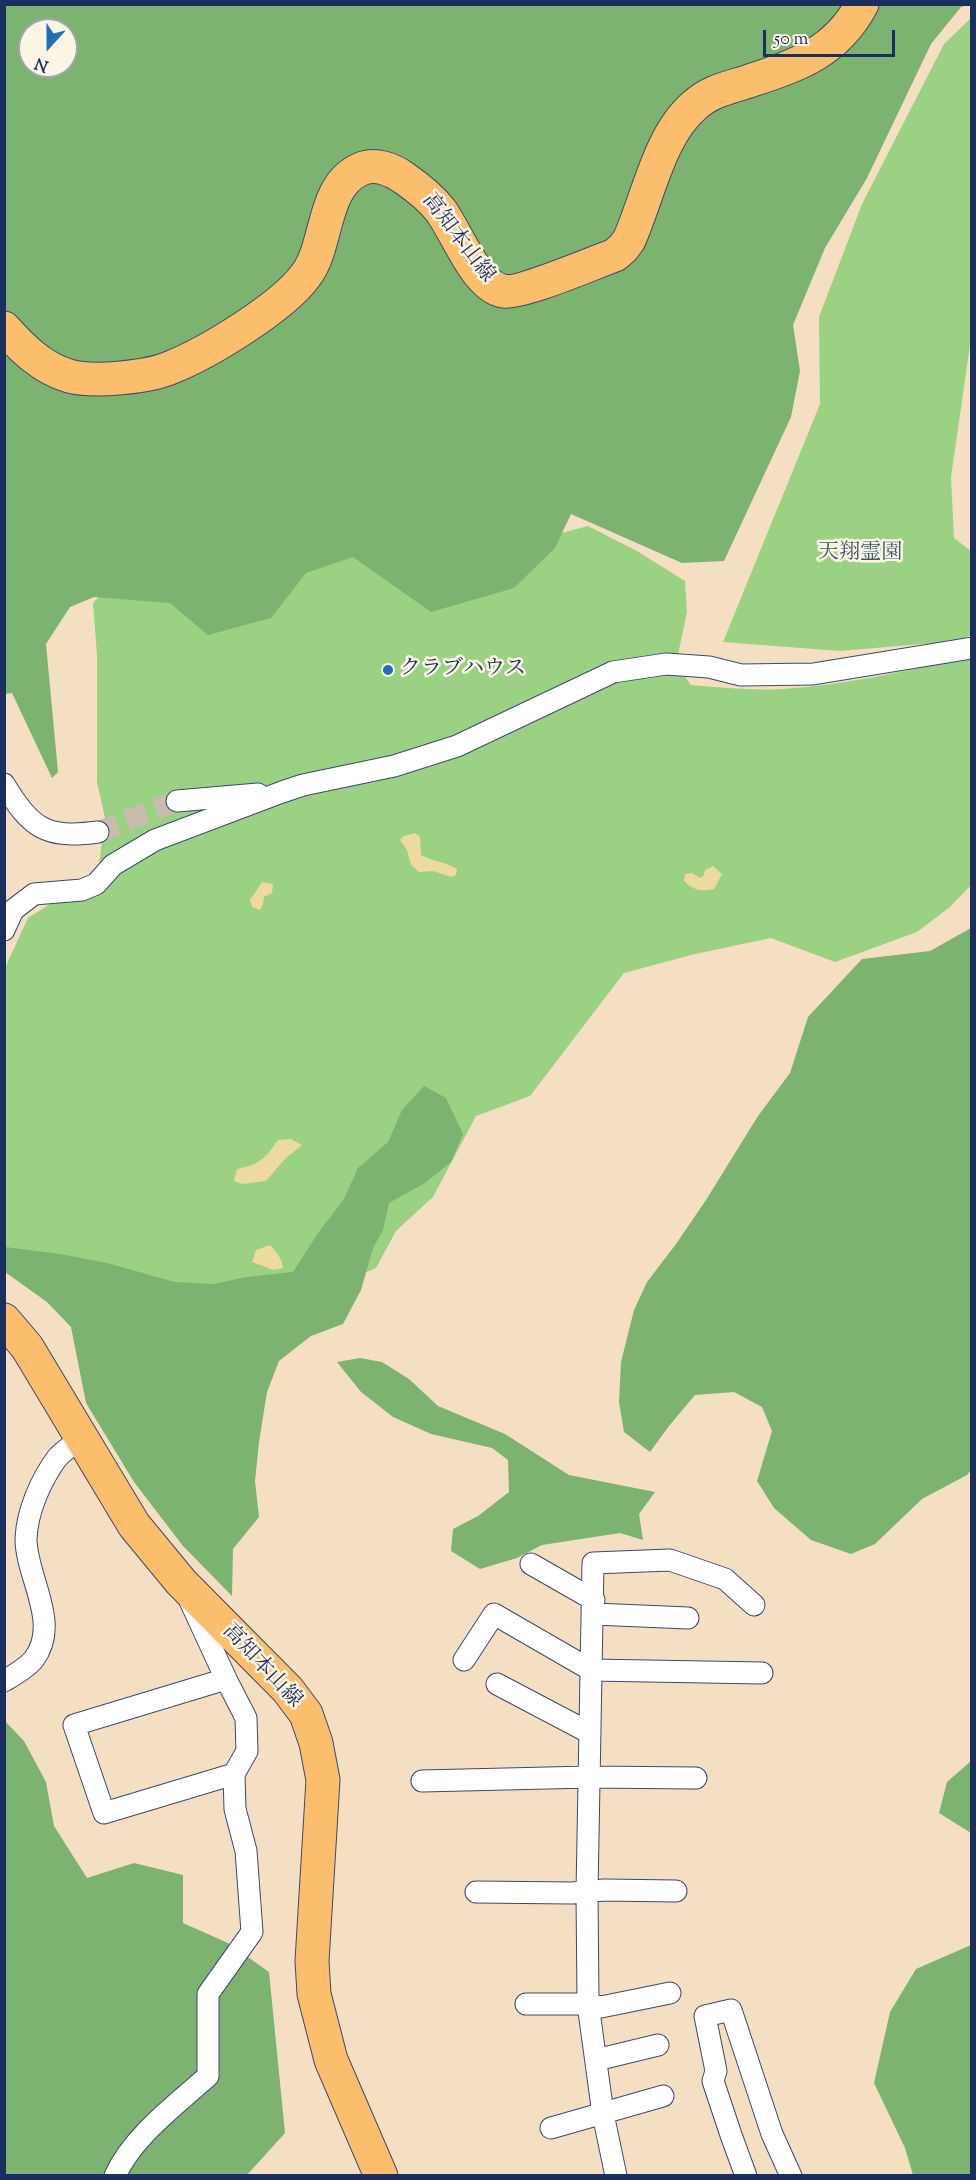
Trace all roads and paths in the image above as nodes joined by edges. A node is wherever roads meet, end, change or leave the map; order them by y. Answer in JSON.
{"nodes":[{"id":1,"x":862,"y":4,"type":"edge"},
{"id":2,"x":4,"y":328,"type":"edge"},
{"id":3,"x":972,"y":648,"type":"edge"},
{"id":4,"x":4,"y":784,"type":"edge"},
{"id":5,"x":282,"y":792,"type":"junction"},
{"id":6,"x":177,"y":801,"type":"tunnel mouth"},
{"id":7,"x":98,"y":832,"type":"tunnel mouth"},
{"id":8,"x":4,"y":930,"type":"edge"},
{"id":9,"x":4,"y":1320,"type":"edge"},
{"id":10,"x":82,"y":1438,"type":"junction"},
{"id":11,"x":531,"y":1564,"type":"dead end"},
{"id":12,"x":182,"y":1582,"type":"junction"},
{"id":13,"x":754,"y":1605,"type":"dead end"},
{"id":14,"x":594,"y":1607,"type":"junction"},
{"id":15,"x":688,"y":1618,"type":"dead end"},
{"id":16,"x":464,"y":1660,"type":"dead end"},
{"id":17,"x":591,"y":1670,"type":"junction"},
{"id":18,"x":762,"y":1673,"type":"dead end"},
{"id":19,"x":226,"y":1679,"type":"junction"},
{"id":20,"x":4,"y":1681,"type":"edge"},
{"id":21,"x":497,"y":1684,"type":"dead end"},
{"id":22,"x":590,"y":1733,"type":"junction"},
{"id":23,"x":234,"y":1774,"type":"junction"},
{"id":24,"x":589,"y":1777,"type":"junction"},
{"id":25,"x":696,"y":1778,"type":"dead end"},
{"id":26,"x":422,"y":1781,"type":"dead end"},
{"id":27,"x":676,"y":1891,"type":"dead end"},
{"id":28,"x":476,"y":1892,"type":"dead end"},
{"id":29,"x":587,"y":1892,"type":"junction"},
{"id":30,"x":670,"y":1993,"type":"dead end"},
{"id":31,"x":526,"y":2004,"type":"dead end"},
{"id":32,"x":588,"y":2004,"type":"junction"},
{"id":33,"x":658,"y":2045,"type":"dead end"},
{"id":34,"x":596,"y":2060,"type":"junction"},
{"id":35,"x":663,"y":2096,"type":"dead end"},
{"id":36,"x":603,"y":2114,"type":"junction"},
{"id":37,"x":551,"y":2128,"type":"dead end"},
{"id":38,"x":115,"y":2175,"type":"edge"},
{"id":39,"x":381,"y":2175,"type":"edge"},
{"id":40,"x":616,"y":2175,"type":"edge"},
{"id":41,"x":746,"y":2175,"type":"edge"},
{"id":42,"x":791,"y":2175,"type":"edge"}],
"edges":[{"from":1,"to":2,"type":"main road","name":"高知本山線"},
{"from":3,"to":5,"type":"street"},
{"from":4,"to":7,"type":"street"},
{"from":5,"to":6,"type":"street"},
{"from":5,"to":8,"type":"street"},
{"from":9,"to":10,"type":"main road","name":"高知本山線"},
{"from":10,"to":12,"type":"main road","name":"高知本山線"},
{"from":10,"to":20,"type":"street"},
{"from":11,"to":14,"type":"street"},
{"from":12,"to":19,"type":"street"},
{"from":12,"to":39,"type":"main road","name":"高知本山線"},
{"from":13,"to":14,"type":"street"},
{"from":14,"to":15,"type":"street"},
{"from":14,"to":17,"type":"street"},
{"from":16,"to":17,"type":"street"},
{"from":17,"to":18,"type":"street"},
{"from":17,"to":22,"type":"street"},
{"from":19,"to":23,"type":"street"},
{"from":19,"to":23,"type":"street"},
{"from":21,"to":22,"type":"street"},
{"from":22,"to":24,"type":"street"},
{"from":23,"to":38,"type":"street"},
{"from":24,"to":25,"type":"street"},
{"from":24,"to":26,"type":"street"},
{"from":24,"to":29,"type":"street"},
{"from":27,"to":29,"type":"street"},
{"from":28,"to":29,"type":"street"},
{"from":29,"to":32,"type":"street"},
{"from":30,"to":32,"type":"street"},
{"from":31,"to":32,"type":"street"},
{"from":32,"to":34,"type":"street"},
{"from":33,"to":34,"type":"street"},
{"from":34,"to":36,"type":"street"},
{"from":35,"to":36,"type":"street"},
{"from":36,"to":37,"type":"street"},
{"from":36,"to":40,"type":"street"},
{"from":41,"to":42,"type":"street"}]}
